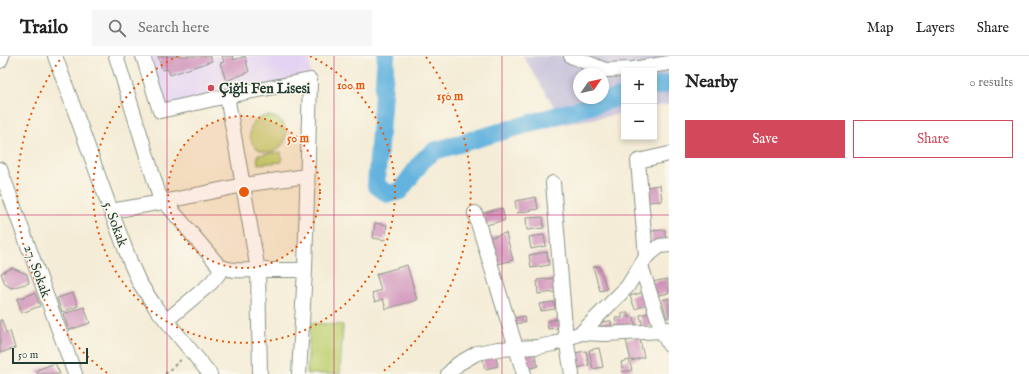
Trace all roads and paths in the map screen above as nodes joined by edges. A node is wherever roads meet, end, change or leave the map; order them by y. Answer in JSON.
{"nodes":[{"id":1,"x":2,"y":56,"type":"edge"},
{"id":2,"x":55,"y":56,"type":"edge"},
{"id":3,"x":116,"y":56,"type":"edge"},
{"id":4,"x":143,"y":56,"type":"edge"},
{"id":5,"x":571,"y":56,"type":"edge"},
{"id":6,"x":0,"y":61,"type":"edge"},
{"id":7,"x":669,"y":64,"type":"edge"},
{"id":8,"x":227,"y":96,"type":"junction"},
{"id":9,"x":669,"y":154,"type":"edge"},
{"id":10,"x":0,"y":169,"type":"edge"},
{"id":11,"x":307,"y":176,"type":"junction"},
{"id":12,"x":553,"y":183,"type":"dead end"},
{"id":13,"x":243,"y":185,"type":"junction"},
{"id":14,"x":163,"y":202,"type":"junction"},
{"id":15,"x":111,"y":210,"type":"junction"},
{"id":16,"x":475,"y":213,"type":"dead end"},
{"id":17,"x":669,"y":245,"type":"edge"},
{"id":18,"x":643,"y":261,"type":"junction"},
{"id":19,"x":219,"y":266,"type":"junction"},
{"id":20,"x":258,"y":270,"type":"junction"},
{"id":21,"x":304,"y":270,"type":"junction"},
{"id":22,"x":168,"y":320,"type":"junction"},
{"id":23,"x":666,"y":330,"type":"edge"},
{"id":24,"x":581,"y":333,"type":"junction"},
{"id":25,"x":566,"y":339,"type":"junction"},
{"id":26,"x":669,"y":345,"type":"edge"},
{"id":27,"x":516,"y":348,"type":"junction"},
{"id":28,"x":190,"y":350,"type":"junction"},
{"id":29,"x":456,"y":371,"type":"edge"},
{"id":30,"x":75,"y":374,"type":"edge"},
{"id":31,"x":165,"y":374,"type":"edge"},
{"id":32,"x":210,"y":374,"type":"edge"},
{"id":33,"x":260,"y":374,"type":"edge"},
{"id":34,"x":299,"y":374,"type":"edge"},
{"id":35,"x":524,"y":374,"type":"edge"},
{"id":36,"x":572,"y":374,"type":"edge"}],
"edges":[{"from":1,"to":6,"type":"street"},
{"from":2,"to":15,"type":"street","name":"5. Sokak"},
{"from":3,"to":14,"type":"street"},
{"from":4,"to":8,"type":"street"},
{"from":5,"to":7,"type":"street"},
{"from":8,"to":11,"type":"street"},
{"from":8,"to":13,"type":"street"},
{"from":9,"to":18,"type":"street"},
{"from":10,"to":30,"type":"street","name":"27. Sokak"},
{"from":11,"to":13,"type":"street"},
{"from":11,"to":21,"type":"street"},
{"from":12,"to":25,"type":"street"},
{"from":13,"to":14,"type":"street"},
{"from":13,"to":20,"type":"street"},
{"from":14,"to":15,"type":"street"},
{"from":14,"to":19,"type":"street"},
{"from":15,"to":22,"type":"street","name":"5. Sokak"},
{"from":16,"to":27,"type":"street"},
{"from":17,"to":18,"type":"street"},
{"from":18,"to":23,"type":"street"},
{"from":18,"to":24,"type":"street"},
{"from":19,"to":20,"type":"street"},
{"from":19,"to":22,"type":"street"},
{"from":20,"to":21,"type":"street"},
{"from":20,"to":33,"type":"street"},
{"from":21,"to":34,"type":"street"},
{"from":22,"to":28,"type":"street","name":"5. Sokak"},
{"from":23,"to":24,"type":"street"},
{"from":23,"to":26,"type":"street"},
{"from":24,"to":25,"type":"street"},
{"from":25,"to":27,"type":"street"},
{"from":25,"to":36,"type":"street"},
{"from":27,"to":29,"type":"street"},
{"from":27,"to":35,"type":"street"},
{"from":28,"to":31,"type":"path"},
{"from":28,"to":32,"type":"street","name":"5. Sokak"}]}
